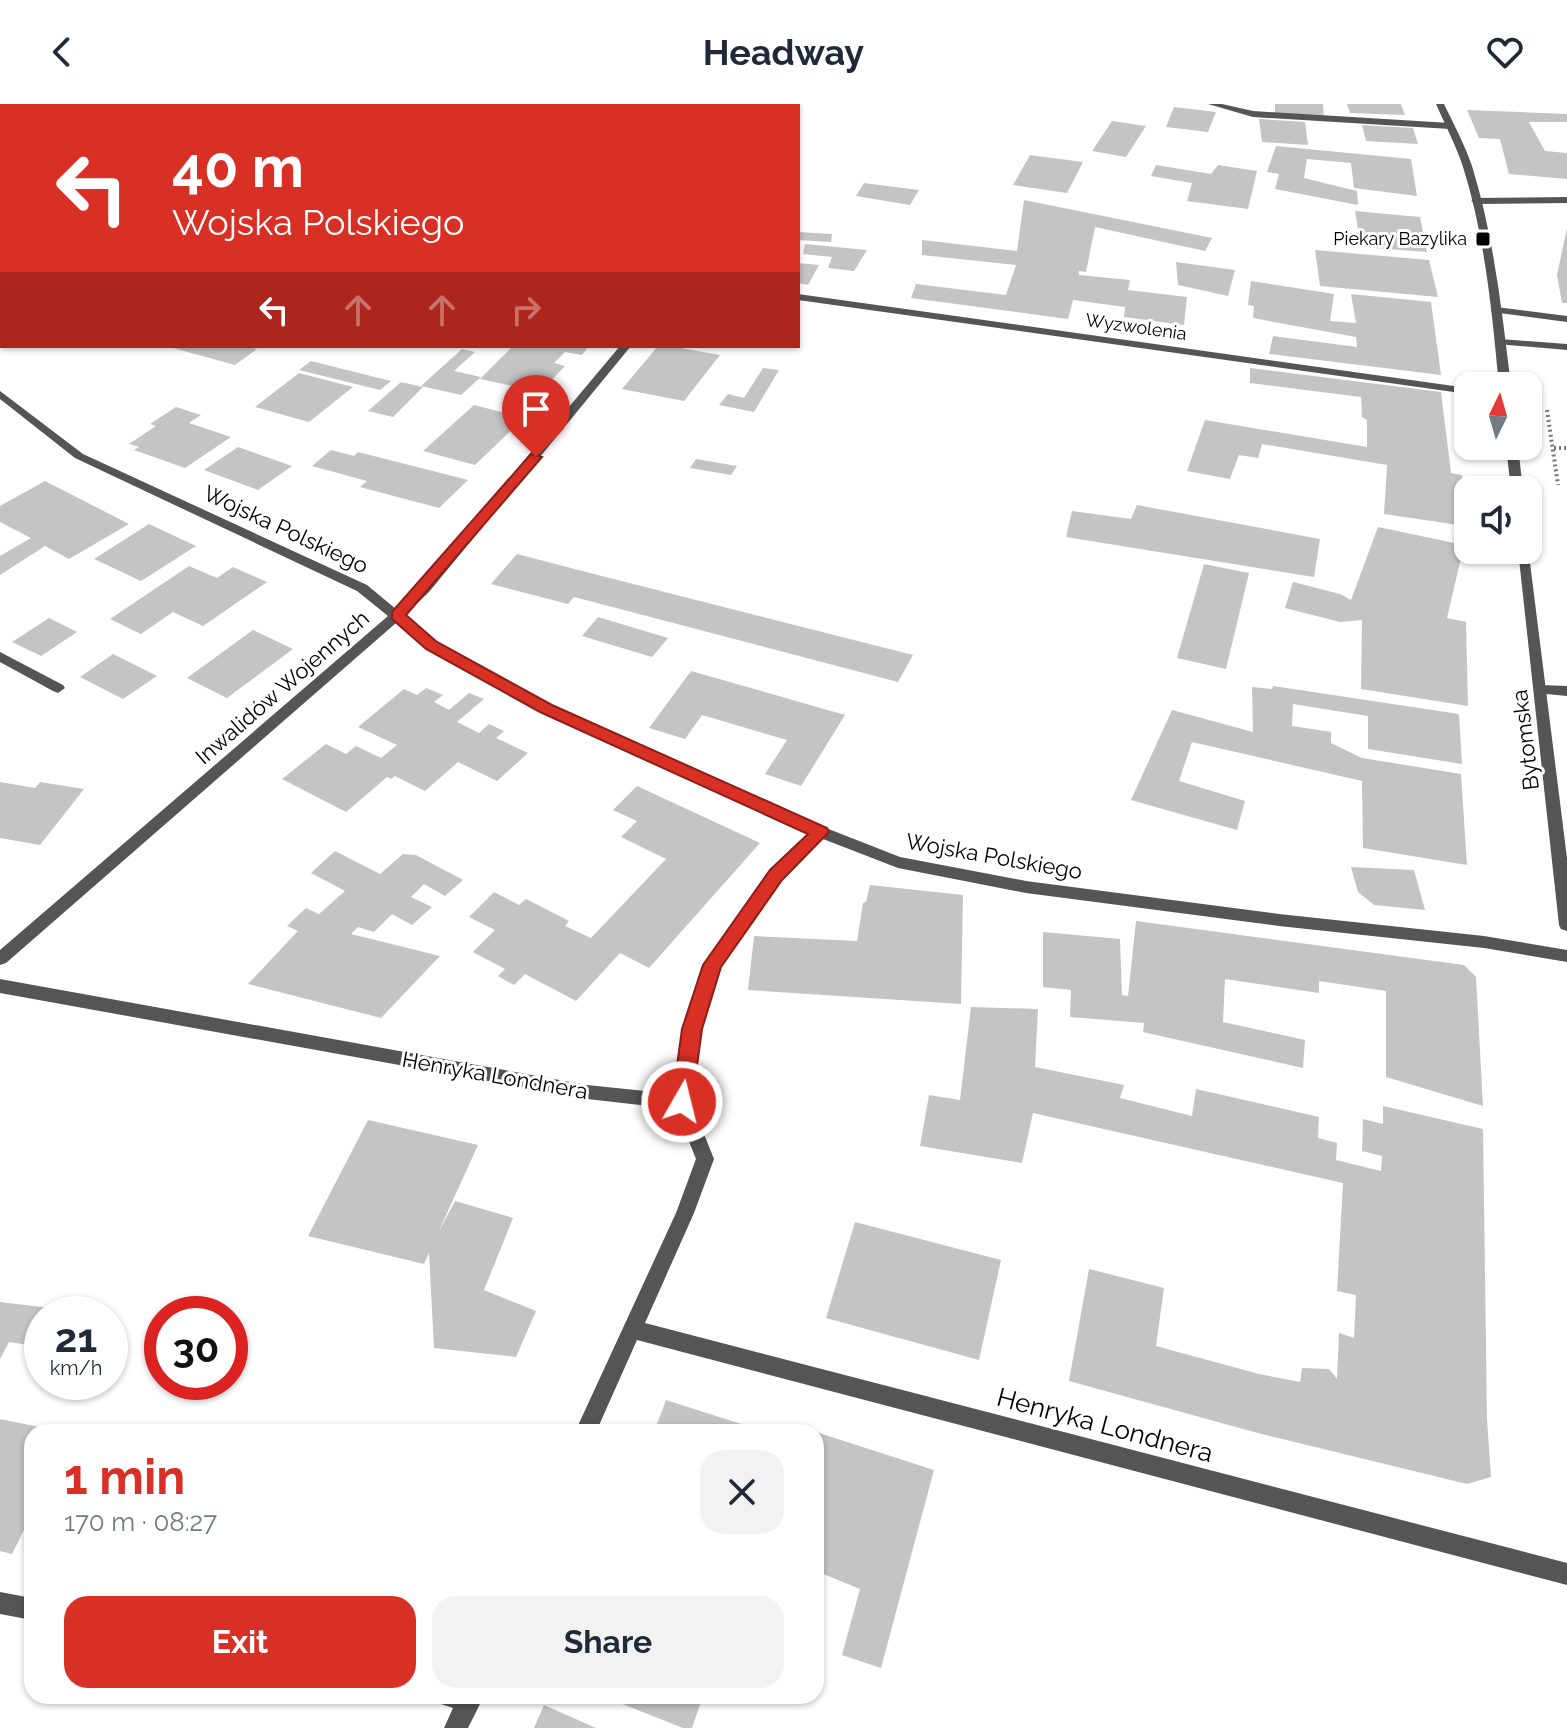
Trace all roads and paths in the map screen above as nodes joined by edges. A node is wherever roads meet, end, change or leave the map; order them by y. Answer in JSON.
{"nodes":[{"id":1,"x":1212,"y":104,"type":"edge"},
{"id":2,"x":1440,"y":104,"type":"edge"},
{"id":3,"x":1450,"y":126,"type":"junction"},
{"id":4,"x":1567,"y":200,"type":"edge"},
{"id":5,"x":1476,"y":201,"type":"junction"},
{"id":6,"x":800,"y":297,"type":"edge"},
{"id":7,"x":1496,"y":310,"type":"junction"},
{"id":8,"x":1567,"y":319,"type":"edge"},
{"id":9,"x":1500,"y":342,"type":"junction"},
{"id":10,"x":1567,"y":347,"type":"edge"},
{"id":11,"x":624,"y":348,"type":"edge"},
{"id":12,"x":1503,"y":372,"type":"edge"},
{"id":13,"x":1454,"y":389,"type":"edge"},
{"id":14,"x":0,"y":394,"type":"edge"},
{"id":15,"x":1547,"y":410,"type":"dead end"},
{"id":16,"x":1554,"y":448,"type":"junction"},
{"id":17,"x":1567,"y":448,"type":"edge"},
{"id":18,"x":1558,"y":485,"type":"dead end"},
{"id":19,"x":1526,"y":564,"type":"edge"},
{"id":20,"x":397,"y":615,"type":"junction"},
{"id":21,"x":0,"y":656,"type":"edge"},
{"id":22,"x":58,"y":688,"type":"dead end"},
{"id":23,"x":1541,"y":690,"type":"junction"},
{"id":24,"x":1567,"y":691,"type":"edge"},
{"id":25,"x":821,"y":832,"type":"junction"},
{"id":26,"x":1567,"y":925,"type":"edge"},
{"id":27,"x":1567,"y":956,"type":"edge"},
{"id":28,"x":0,"y":959,"type":"edge"},
{"id":29,"x":0,"y":986,"type":"edge"},
{"id":30,"x":682,"y":1102,"type":"junction"},
{"id":31,"x":630,"y":1329,"type":"junction"},
{"id":32,"x":588,"y":1424,"type":"edge"},
{"id":33,"x":1567,"y":1574,"type":"edge"},
{"id":34,"x":0,"y":1603,"type":"edge"},
{"id":35,"x":24,"y":1608,"type":"edge"},
{"id":36,"x":461,"y":1704,"type":"edge"},
{"id":37,"x":456,"y":1728,"type":"edge"}],
"edges":[{"from":1,"to":3,"type":"street"},
{"from":2,"to":3,"type":"street"},
{"from":3,"to":5,"type":"street"},
{"from":4,"to":5,"type":"street"},
{"from":5,"to":7,"type":"street"},
{"from":6,"to":13,"type":"street","name":"Wyzwolenia"},
{"from":7,"to":8,"type":"street"},
{"from":7,"to":9,"type":"street"},
{"from":9,"to":10,"type":"street"},
{"from":9,"to":12,"type":"street"},
{"from":11,"to":20,"type":"street","name":"Inwalidów Wojennych"},
{"from":14,"to":20,"type":"street","name":"Wojska Polskiego"},
{"from":15,"to":16,"type":"path"},
{"from":16,"to":17,"type":"path"},
{"from":16,"to":18,"type":"path"},
{"from":19,"to":23,"type":"street","name":"Bytomska"},
{"from":20,"to":25,"type":"street","name":"Wojska Polskiego"},
{"from":20,"to":28,"type":"street","name":"Inwalidów Wojennych"},
{"from":21,"to":22,"type":"street"},
{"from":23,"to":24,"type":"street"},
{"from":23,"to":26,"type":"street","name":"Bytomska"},
{"from":25,"to":27,"type":"street","name":"Wojska Polskiego"},
{"from":25,"to":30,"type":"street"},
{"from":29,"to":30,"type":"street","name":"Henryka Londnera"},
{"from":30,"to":31,"type":"street"},
{"from":31,"to":32,"type":"street"},
{"from":31,"to":33,"type":"street","name":"Henryka Londnera"},
{"from":34,"to":35,"type":"street"},
{"from":36,"to":37,"type":"street"}]}
